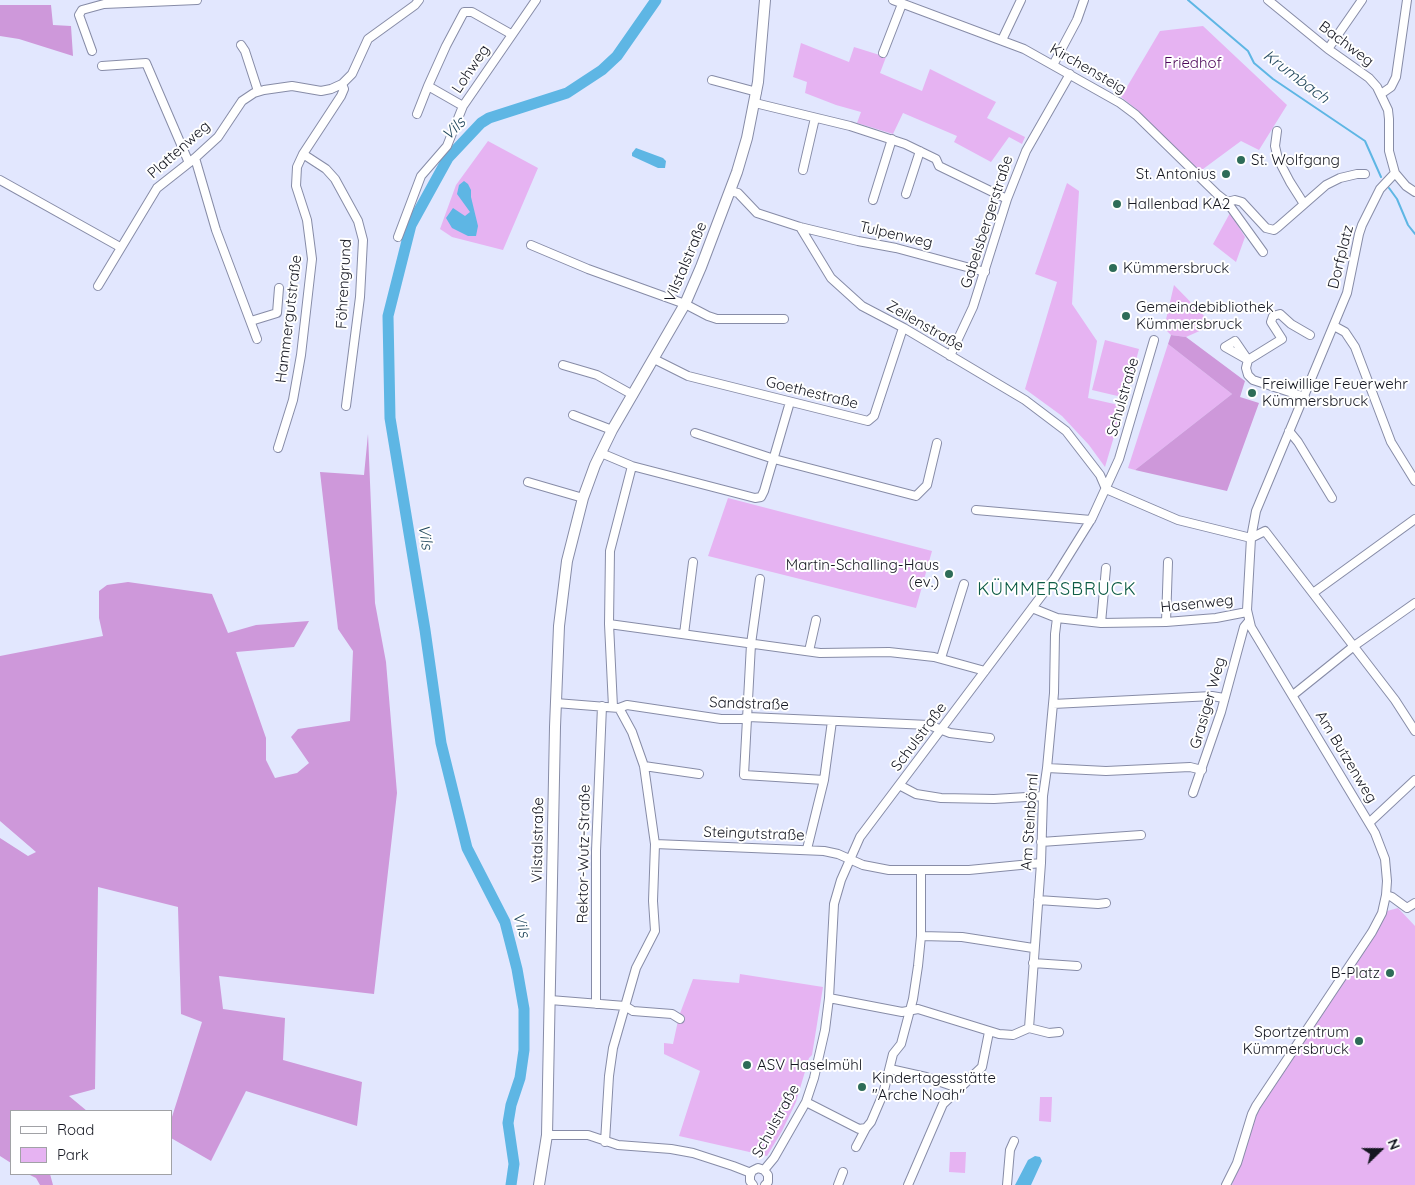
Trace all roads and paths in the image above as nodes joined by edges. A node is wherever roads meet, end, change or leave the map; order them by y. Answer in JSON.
{"nodes":[{"id":1,"x":197,"y":0,"type":"edge"},
{"id":2,"x":419,"y":0,"type":"edge"},
{"id":3,"x":536,"y":0,"type":"edge"},
{"id":4,"x":765,"y":0,"type":"edge"},
{"id":5,"x":893,"y":0,"type":"edge"},
{"id":6,"x":1021,"y":0,"type":"edge"},
{"id":7,"x":1084,"y":0,"type":"edge"},
{"id":8,"x":1268,"y":0,"type":"edge"},
{"id":9,"x":1362,"y":0,"type":"edge"},
{"id":10,"x":1407,"y":0,"type":"edge"},
{"id":11,"x":902,"y":4,"type":"junction"},
{"id":12,"x":511,"y":34,"type":"junction"},
{"id":13,"x":1002,"y":40,"type":"junction"},
{"id":14,"x":241,"y":45,"type":"dead end"},
{"id":15,"x":1328,"y":49,"type":"junction"},
{"id":16,"x":92,"y":51,"type":"dead end"},
{"id":17,"x":883,"y":53,"type":"dead end"},
{"id":18,"x":1053,"y":64,"type":"junction"},
{"id":19,"x":102,"y":66,"type":"dead end"},
{"id":20,"x":1070,"y":74,"type":"junction"},
{"id":21,"x":712,"y":80,"type":"dead end"},
{"id":22,"x":342,"y":84,"type":"junction"},
{"id":23,"x":428,"y":86,"type":"junction"},
{"id":24,"x":258,"y":91,"type":"junction"},
{"id":25,"x":757,"y":92,"type":"junction"},
{"id":26,"x":1381,"y":94,"type":"junction"},
{"id":27,"x":755,"y":103,"type":"junction"},
{"id":28,"x":463,"y":106,"type":"junction"},
{"id":29,"x":418,"y":114,"type":"dead end"},
{"id":30,"x":815,"y":118,"type":"junction"},
{"id":31,"x":1276,"y":130,"type":"dead end"},
{"id":32,"x":892,"y":139,"type":"junction"},
{"id":33,"x":920,"y":151,"type":"junction"},
{"id":34,"x":303,"y":154,"type":"junction"},
{"id":35,"x":192,"y":161,"type":"junction"},
{"id":36,"x":803,"y":170,"type":"dead end"},
{"id":37,"x":1365,"y":174,"type":"dead end"},
{"id":38,"x":1392,"y":176,"type":"junction"},
{"id":39,"x":0,"y":180,"type":"edge"},
{"id":40,"x":730,"y":190,"type":"junction"},
{"id":41,"x":1415,"y":192,"type":"edge"},
{"id":42,"x":906,"y":194,"type":"dead end"},
{"id":43,"x":1007,"y":198,"type":"junction"},
{"id":44,"x":873,"y":200,"type":"dead end"},
{"id":45,"x":1228,"y":202,"type":"junction"},
{"id":46,"x":1304,"y":204,"type":"junction"},
{"id":47,"x":800,"y":227,"type":"junction"},
{"id":48,"x":398,"y":237,"type":"dead end"},
{"id":49,"x":530,"y":244,"type":"dead end"},
{"id":50,"x":120,"y":247,"type":"junction"},
{"id":51,"x":1263,"y":252,"type":"dead end"},
{"id":52,"x":985,"y":272,"type":"junction"},
{"id":53,"x":98,"y":286,"type":"dead end"},
{"id":54,"x":280,"y":288,"type":"dead end"},
{"id":55,"x":685,"y":304,"type":"junction"},
{"id":56,"x":784,"y":319,"type":"dead end"},
{"id":57,"x":251,"y":321,"type":"junction"},
{"id":58,"x":1291,"y":324,"type":"junction"},
{"id":59,"x":1334,"y":326,"type":"junction"},
{"id":60,"x":903,"y":328,"type":"junction"},
{"id":61,"x":1310,"y":335,"type":"dead end"},
{"id":62,"x":258,"y":339,"type":"dead end"},
{"id":63,"x":1282,"y":339,"type":"junction"},
{"id":64,"x":1154,"y":340,"type":"dead end"},
{"id":65,"x":950,"y":356,"type":"junction"},
{"id":66,"x":654,"y":359,"type":"junction"},
{"id":67,"x":563,"y":365,"type":"dead end"},
{"id":68,"x":633,"y":395,"type":"junction"},
{"id":69,"x":1304,"y":397,"type":"junction"},
{"id":70,"x":790,"y":402,"type":"junction"},
{"id":71,"x":346,"y":406,"type":"dead end"},
{"id":72,"x":573,"y":415,"type":"dead end"},
{"id":73,"x":612,"y":430,"type":"junction"},
{"id":74,"x":1289,"y":432,"type":"junction"},
{"id":75,"x":695,"y":433,"type":"dead end"},
{"id":76,"x":937,"y":443,"type":"dead end"},
{"id":77,"x":278,"y":448,"type":"dead end"},
{"id":78,"x":601,"y":453,"type":"junction"},
{"id":79,"x":774,"y":459,"type":"junction"},
{"id":80,"x":632,"y":466,"type":"junction"},
{"id":81,"x":528,"y":482,"type":"dead end"},
{"id":82,"x":1415,"y":482,"type":"edge"},
{"id":83,"x":1106,"y":489,"type":"junction"},
{"id":84,"x":583,"y":498,"type":"junction"},
{"id":85,"x":1332,"y":498,"type":"dead end"},
{"id":86,"x":976,"y":510,"type":"dead end"},
{"id":87,"x":1255,"y":517,"type":"junction"},
{"id":88,"x":1415,"y":519,"type":"edge"},
{"id":89,"x":1091,"y":520,"type":"junction"},
{"id":90,"x":1264,"y":531,"type":"junction"},
{"id":91,"x":1251,"y":538,"type":"junction"},
{"id":92,"x":693,"y":562,"type":"dead end"},
{"id":93,"x":1168,"y":562,"type":"dead end"},
{"id":94,"x":1106,"y":568,"type":"dead end"},
{"id":95,"x":760,"y":579,"type":"dead end"},
{"id":96,"x":964,"y":584,"type":"dead end"},
{"id":97,"x":1313,"y":592,"type":"junction"},
{"id":98,"x":1415,"y":603,"type":"edge"},
{"id":99,"x":1032,"y":608,"type":"junction"},
{"id":100,"x":1247,"y":612,"type":"junction"},
{"id":101,"x":1057,"y":618,"type":"junction"},
{"id":102,"x":816,"y":620,"type":"dead end"},
{"id":103,"x":1249,"y":621,"type":"junction"},
{"id":104,"x":1166,"y":622,"type":"junction"},
{"id":105,"x":1101,"y":623,"type":"junction"},
{"id":106,"x":609,"y":624,"type":"junction"},
{"id":107,"x":684,"y":634,"type":"junction"},
{"id":108,"x":751,"y":644,"type":"junction"},
{"id":109,"x":1354,"y":646,"type":"junction"},
{"id":110,"x":809,"y":651,"type":"junction"},
{"id":111,"x":941,"y":658,"type":"junction"},
{"id":112,"x":985,"y":672,"type":"junction"},
{"id":113,"x":1293,"y":695,"type":"junction"},
{"id":114,"x":1224,"y":698,"type":"junction"},
{"id":115,"x":556,"y":703,"type":"junction"},
{"id":116,"x":1053,"y":704,"type":"junction"},
{"id":117,"x":602,"y":706,"type":"junction"},
{"id":118,"x":616,"y":707,"type":"junction"},
{"id":119,"x":748,"y":717,"type":"junction"},
{"id":120,"x":832,"y":721,"type":"junction"},
{"id":121,"x":942,"y":729,"type":"junction"},
{"id":122,"x":1415,"y":730,"type":"edge"},
{"id":123,"x":990,"y":738,"type":"dead end"},
{"id":124,"x":644,"y":766,"type":"junction"},
{"id":125,"x":1047,"y":768,"type":"junction"},
{"id":126,"x":1202,"y":770,"type":"junction"},
{"id":127,"x":699,"y":774,"type":"dead end"},
{"id":128,"x":824,"y":780,"type":"junction"},
{"id":129,"x":1415,"y":780,"type":"edge"},
{"id":130,"x":900,"y":786,"type":"junction"},
{"id":131,"x":1193,"y":793,"type":"dead end"},
{"id":132,"x":1043,"y":796,"type":"junction"},
{"id":133,"x":1370,"y":822,"type":"junction"},
{"id":134,"x":1140,"y":835,"type":"dead end"},
{"id":135,"x":1042,"y":842,"type":"junction"},
{"id":136,"x":655,"y":844,"type":"junction"},
{"id":137,"x":807,"y":849,"type":"junction"},
{"id":138,"x":850,"y":860,"type":"junction"},
{"id":139,"x":1041,"y":863,"type":"junction"},
{"id":140,"x":921,"y":871,"type":"junction"},
{"id":141,"x":1386,"y":895,"type":"junction"},
{"id":142,"x":1038,"y":900,"type":"junction"},
{"id":143,"x":1106,"y":902,"type":"dead end"},
{"id":144,"x":1415,"y":903,"type":"edge"},
{"id":145,"x":921,"y":936,"type":"junction"},
{"id":146,"x":1034,"y":948,"type":"junction"},
{"id":147,"x":1033,"y":963,"type":"junction"},
{"id":148,"x":1077,"y":966,"type":"dead end"},
{"id":149,"x":829,"y":998,"type":"junction"},
{"id":150,"x":550,"y":1000,"type":"junction"},
{"id":151,"x":596,"y":1004,"type":"junction"},
{"id":152,"x":625,"y":1006,"type":"junction"},
{"id":153,"x":910,"y":1010,"type":"junction"},
{"id":154,"x":680,"y":1019,"type":"dead end"},
{"id":155,"x":1029,"y":1028,"type":"junction"},
{"id":156,"x":989,"y":1032,"type":"junction"},
{"id":157,"x":1059,"y":1032,"type":"dead end"},
{"id":158,"x":890,"y":1069,"type":"junction"},
{"id":159,"x":958,"y":1088,"type":"junction"},
{"id":160,"x":806,"y":1102,"type":"junction"},
{"id":161,"x":866,"y":1128,"type":"junction"},
{"id":162,"x":547,"y":1135,"type":"junction"},
{"id":163,"x":1014,"y":1141,"type":"dead end"},
{"id":164,"x":605,"y":1142,"type":"junction"},
{"id":165,"x":856,"y":1147,"type":"dead end"},
{"id":166,"x":764,"y":1170,"type":"junction"},
{"id":167,"x":843,"y":1172,"type":"dead end"},
{"id":168,"x":750,"y":1173,"type":"junction"},
{"id":169,"x":768,"y":1184,"type":"edge"},
{"id":170,"x":539,"y":1185,"type":"edge"},
{"id":171,"x":752,"y":1185,"type":"edge"},
{"id":172,"x":838,"y":1185,"type":"edge"},
{"id":173,"x":908,"y":1185,"type":"edge"},
{"id":174,"x":1007,"y":1185,"type":"edge"},
{"id":175,"x":1226,"y":1185,"type":"edge"}],
"edges":[{"from":1,"to":16,"type":"street"},
{"from":2,"to":22,"type":"street","name":"Hammergutstraße"},
{"from":3,"to":12,"type":"street","name":"Lohweg"},
{"from":4,"to":25,"type":"main road","name":"Vilstalstraße"},
{"from":5,"to":11,"type":"street","name":"Kirchensteig"},
{"from":6,"to":13,"type":"street"},
{"from":7,"to":18,"type":"street"},
{"from":8,"to":15,"type":"street","name":"Bachweg"},
{"from":9,"to":15,"type":"street"},
{"from":10,"to":26,"type":"street"},
{"from":11,"to":13,"type":"street","name":"Kirchensteig"},
{"from":11,"to":17,"type":"street"},
{"from":12,"to":23,"type":"street"},
{"from":12,"to":28,"type":"street","name":"Lohweg"},
{"from":13,"to":18,"type":"street","name":"Kirchensteig"},
{"from":14,"to":24,"type":"street"},
{"from":15,"to":26,"type":"street","name":"Bachweg"},
{"from":18,"to":20,"type":"street","name":"Kirchensteig"},
{"from":19,"to":35,"type":"street"},
{"from":20,"to":43,"type":"street","name":"Gabelsbergerstraße"},
{"from":20,"to":45,"type":"street","name":"Kirchensteig"},
{"from":21,"to":25,"type":"street"},
{"from":22,"to":24,"type":"street","name":"Plattenweg"},
{"from":22,"to":34,"type":"street","name":"Hammergutstraße"},
{"from":23,"to":28,"type":"street"},
{"from":23,"to":29,"type":"street"},
{"from":24,"to":35,"type":"street","name":"Plattenweg"},
{"from":25,"to":27,"type":"main road","name":"Vilstalstraße"},
{"from":26,"to":38,"type":"street"},
{"from":27,"to":30,"type":"street"},
{"from":27,"to":40,"type":"main road","name":"Vilstalstraße"},
{"from":28,"to":48,"type":"street","name":"Lohweg"},
{"from":30,"to":32,"type":"street"},
{"from":30,"to":36,"type":"street"},
{"from":31,"to":46,"type":"street"},
{"from":32,"to":33,"type":"street"},
{"from":32,"to":44,"type":"street"},
{"from":33,"to":42,"type":"street"},
{"from":33,"to":43,"type":"street"},
{"from":34,"to":71,"type":"street","name":"Föhrengrund"},
{"from":34,"to":77,"type":"street","name":"Hammergutstraße"},
{"from":35,"to":50,"type":"street","name":"Plattenweg"},
{"from":35,"to":57,"type":"street"},
{"from":37,"to":46,"type":"street"},
{"from":38,"to":41,"type":"street"},
{"from":38,"to":59,"type":"street","name":"Dorfplatz"},
{"from":39,"to":50,"type":"street"},
{"from":40,"to":47,"type":"street"},
{"from":40,"to":55,"type":"main road","name":"Vilstalstraße"},
{"from":43,"to":52,"type":"street","name":"Gabelsbergerstraße"},
{"from":45,"to":46,"type":"street"},
{"from":45,"to":51,"type":"street","name":"Kirchensteig"},
{"from":47,"to":52,"type":"street","name":"Tulpenweg"},
{"from":47,"to":60,"type":"street","name":"Zeilenstraße"},
{"from":49,"to":55,"type":"street"},
{"from":50,"to":53,"type":"street","name":"Plattenweg"},
{"from":52,"to":65,"type":"street","name":"Gabelsbergerstraße"},
{"from":54,"to":57,"type":"street"},
{"from":55,"to":56,"type":"street"},
{"from":55,"to":66,"type":"main road","name":"Vilstalstraße"},
{"from":57,"to":62,"type":"street"},
{"from":58,"to":61,"type":"street"},
{"from":58,"to":63,"type":"street"},
{"from":58,"to":63,"type":"street"},
{"from":59,"to":69,"type":"street","name":"Am Butzenweg"},
{"from":59,"to":82,"type":"street"},
{"from":60,"to":65,"type":"street","name":"Zeilenstraße"},
{"from":60,"to":70,"type":"street","name":"Goethestraße"},
{"from":63,"to":69,"type":"street"},
{"from":64,"to":83,"type":"street","name":"Schulstraße"},
{"from":65,"to":83,"type":"street","name":"Zeilenstraße"},
{"from":66,"to":68,"type":"main road","name":"Vilstalstraße"},
{"from":66,"to":70,"type":"street","name":"Goethestraße"},
{"from":67,"to":68,"type":"street"},
{"from":68,"to":73,"type":"main road","name":"Vilstalstraße"},
{"from":69,"to":74,"type":"street","name":"Am Butzenweg"},
{"from":70,"to":79,"type":"street"},
{"from":72,"to":73,"type":"street"},
{"from":73,"to":78,"type":"main road","name":"Vilstalstraße"},
{"from":74,"to":85,"type":"street"},
{"from":74,"to":87,"type":"street","name":"Am Butzenweg"},
{"from":75,"to":79,"type":"street"},
{"from":76,"to":79,"type":"street"},
{"from":78,"to":80,"type":"street"},
{"from":78,"to":84,"type":"main road","name":"Vilstalstraße"},
{"from":79,"to":80,"type":"street"},
{"from":80,"to":106,"type":"street"},
{"from":81,"to":84,"type":"street"},
{"from":83,"to":89,"type":"street","name":"Schulstraße"},
{"from":83,"to":91,"type":"street"},
{"from":84,"to":115,"type":"main road","name":"Vilstalstraße"},
{"from":86,"to":89,"type":"street"},
{"from":87,"to":90,"type":"street"},
{"from":87,"to":91,"type":"street","name":"Am Butzenweg"},
{"from":88,"to":97,"type":"street"},
{"from":89,"to":99,"type":"street","name":"Schulstraße"},
{"from":90,"to":91,"type":"street"},
{"from":90,"to":97,"type":"street"},
{"from":91,"to":100,"type":"street","name":"Am Butzenweg"},
{"from":92,"to":107,"type":"street"},
{"from":93,"to":104,"type":"street"},
{"from":94,"to":105,"type":"street"},
{"from":95,"to":108,"type":"street"},
{"from":96,"to":111,"type":"street"},
{"from":97,"to":109,"type":"street"},
{"from":98,"to":109,"type":"street"},
{"from":99,"to":101,"type":"street","name":"Hasenweg"},
{"from":99,"to":112,"type":"street","name":"Schulstraße"},
{"from":100,"to":103,"type":"street","name":"Am Butzenweg"},
{"from":100,"to":104,"type":"street","name":"Hasenweg"},
{"from":101,"to":105,"type":"street","name":"Hasenweg"},
{"from":101,"to":116,"type":"street","name":"Am Steinbörnl"},
{"from":102,"to":110,"type":"street"},
{"from":103,"to":113,"type":"street","name":"Am Butzenweg"},
{"from":103,"to":114,"type":"street","name":"Grasiger Weg"},
{"from":104,"to":105,"type":"street","name":"Hasenweg"},
{"from":106,"to":107,"type":"street"},
{"from":106,"to":118,"type":"street"},
{"from":107,"to":108,"type":"street"},
{"from":108,"to":110,"type":"street"},
{"from":108,"to":119,"type":"street"},
{"from":109,"to":113,"type":"street"},
{"from":109,"to":122,"type":"street"},
{"from":110,"to":111,"type":"street"},
{"from":111,"to":112,"type":"street"},
{"from":112,"to":121,"type":"street","name":"Schulstraße"},
{"from":113,"to":133,"type":"street","name":"Am Butzenweg"},
{"from":114,"to":116,"type":"street"},
{"from":114,"to":126,"type":"street","name":"Grasiger Weg"},
{"from":115,"to":117,"type":"street","name":"Sandstraße"},
{"from":115,"to":150,"type":"main road","name":"Vilstalstraße"},
{"from":116,"to":125,"type":"street","name":"Am Steinbörnl"},
{"from":117,"to":118,"type":"street","name":"Sandstraße"},
{"from":117,"to":151,"type":"street","name":"Rektor-Wutz-Straße"},
{"from":118,"to":119,"type":"street","name":"Sandstraße"},
{"from":118,"to":124,"type":"street"},
{"from":119,"to":120,"type":"street","name":"Sandstraße"},
{"from":119,"to":128,"type":"street"},
{"from":120,"to":121,"type":"street","name":"Sandstraße"},
{"from":120,"to":128,"type":"street"},
{"from":121,"to":123,"type":"street","name":"Sandstraße"},
{"from":121,"to":130,"type":"street","name":"Schulstraße"},
{"from":124,"to":127,"type":"street"},
{"from":124,"to":136,"type":"street"},
{"from":125,"to":126,"type":"street"},
{"from":125,"to":132,"type":"street","name":"Am Steinbörnl"},
{"from":126,"to":131,"type":"street","name":"Grasiger Weg"},
{"from":128,"to":137,"type":"street"},
{"from":129,"to":133,"type":"street"},
{"from":130,"to":132,"type":"street"},
{"from":130,"to":138,"type":"street","name":"Schulstraße"},
{"from":132,"to":135,"type":"street","name":"Am Steinbörnl"},
{"from":133,"to":141,"type":"street","name":"Am Butzenweg"},
{"from":134,"to":135,"type":"street"},
{"from":135,"to":139,"type":"street","name":"Am Steinbörnl"},
{"from":136,"to":137,"type":"street","name":"Steingutstraße"},
{"from":136,"to":152,"type":"street"},
{"from":137,"to":138,"type":"street","name":"Steingutstraße"},
{"from":138,"to":140,"type":"street","name":"Steingutstraße"},
{"from":138,"to":149,"type":"street","name":"Schulstraße"},
{"from":139,"to":140,"type":"street","name":"Steingutstraße"},
{"from":139,"to":142,"type":"street","name":"Am Steinbörnl"},
{"from":140,"to":145,"type":"street"},
{"from":141,"to":144,"type":"street"},
{"from":141,"to":175,"type":"street","name":"Am Butzenweg"},
{"from":142,"to":143,"type":"street"},
{"from":142,"to":146,"type":"street","name":"Am Steinbörnl"},
{"from":145,"to":146,"type":"street"},
{"from":145,"to":153,"type":"street"},
{"from":146,"to":147,"type":"street","name":"Am Steinbörnl"},
{"from":147,"to":148,"type":"street"},
{"from":147,"to":155,"type":"street","name":"Am Steinbörnl"},
{"from":149,"to":153,"type":"street"},
{"from":149,"to":160,"type":"street","name":"Schulstraße"},
{"from":150,"to":151,"type":"street"},
{"from":150,"to":162,"type":"main road","name":"Vilstalstraße"},
{"from":151,"to":152,"type":"street"},
{"from":152,"to":154,"type":"street"},
{"from":152,"to":164,"type":"street"},
{"from":153,"to":156,"type":"street"},
{"from":153,"to":158,"type":"street"},
{"from":155,"to":156,"type":"street"},
{"from":155,"to":157,"type":"street"},
{"from":156,"to":159,"type":"street"},
{"from":158,"to":159,"type":"street"},
{"from":158,"to":161,"type":"street"},
{"from":159,"to":173,"type":"street"},
{"from":160,"to":161,"type":"street"},
{"from":160,"to":166,"type":"street","name":"Schulstraße"},
{"from":161,"to":165,"type":"street"},
{"from":162,"to":164,"type":"street"},
{"from":162,"to":170,"type":"main road","name":"Vilstalstraße"},
{"from":163,"to":174,"type":"street"},
{"from":164,"to":168,"type":"street"},
{"from":166,"to":168,"type":"street"},
{"from":166,"to":169,"type":"street"},
{"from":167,"to":172,"type":"street"},
{"from":168,"to":171,"type":"street"}]}
